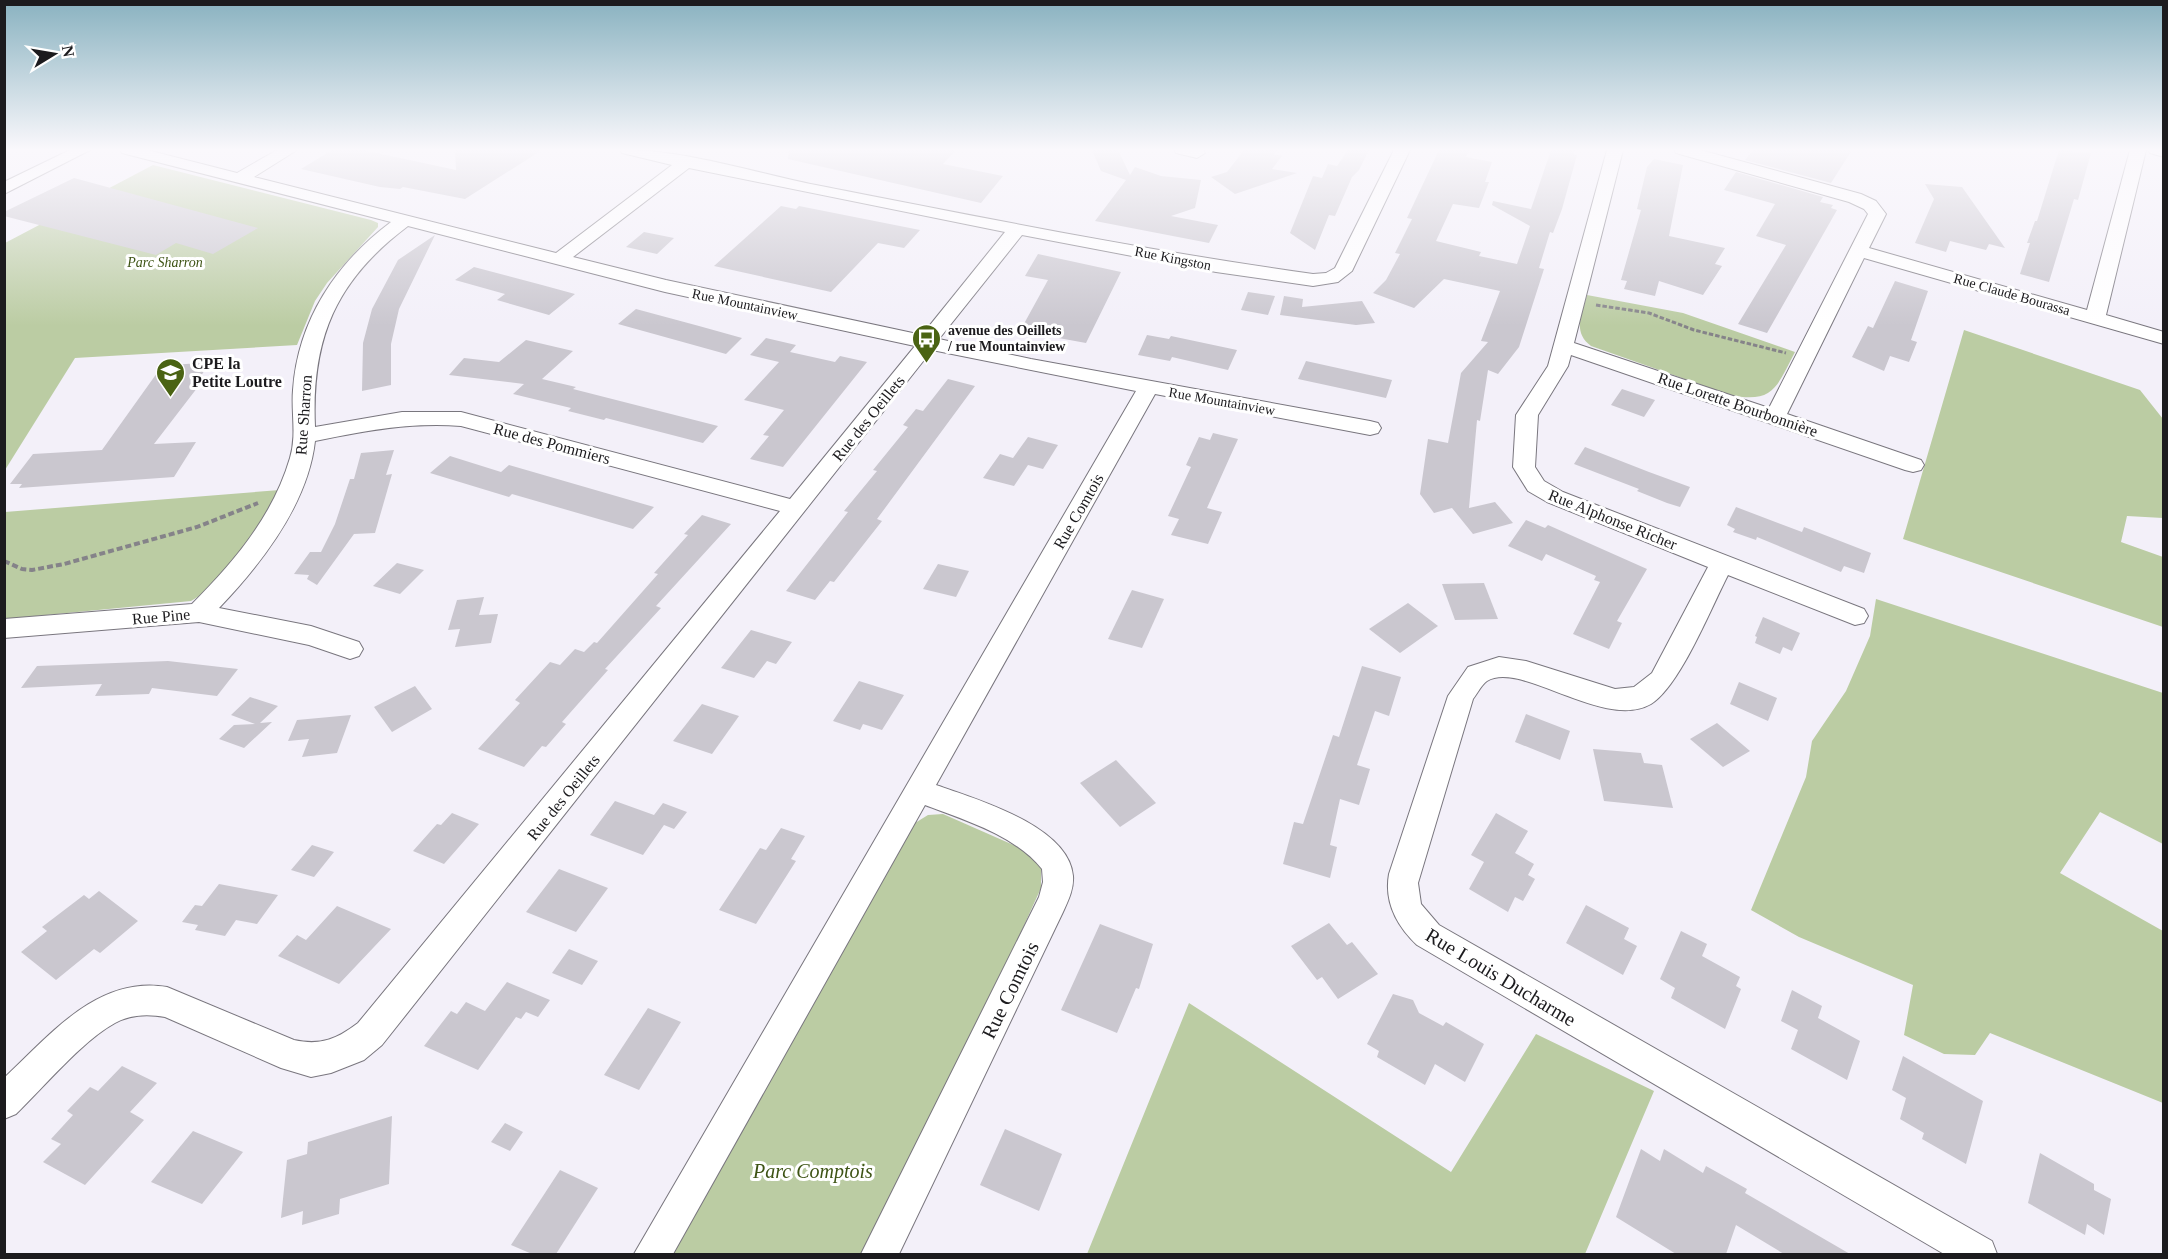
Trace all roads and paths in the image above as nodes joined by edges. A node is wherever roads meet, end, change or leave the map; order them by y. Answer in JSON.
{"nodes":[{"id":1,"x":361,"y":209,"type":"edge"},
{"id":2,"x":625,"y":209,"type":"edge"},
{"id":3,"x":911,"y":209,"type":"edge"},
{"id":4,"x":1374,"y":209,"type":"edge"},
{"id":5,"x":1598,"y":209,"type":"edge"},
{"id":6,"x":1873,"y":209,"type":"edge"},
{"id":7,"x":2123,"y":209,"type":"edge"},
{"id":8,"x":405,"y":220,"type":"junction"},
{"id":9,"x":1017,"y":229,"type":"junction"},
{"id":10,"x":1861,"y":251,"type":"junction"},
{"id":11,"x":558,"y":260,"type":"junction"},
{"id":12,"x":1587,"y":303,"type":"dead end"},
{"id":13,"x":2095,"y":318,"type":"junction"},
{"id":14,"x":2163,"y":338,"type":"edge"},
{"id":15,"x":926,"y":343,"type":"junction"},
{"id":16,"x":1562,"y":346,"type":"junction"},
{"id":17,"x":1792,"y":354,"type":"dead end"},
{"id":18,"x":1148,"y":387,"type":"junction"},
{"id":19,"x":1775,"y":417,"type":"junction"},
{"id":20,"x":1370,"y":428,"type":"dead end"},
{"id":21,"x":305,"y":436,"type":"junction"},
{"id":22,"x":1913,"y":465,"type":"dead end"},
{"id":23,"x":262,"y":501,"type":"dead end"},
{"id":24,"x":796,"y":508,"type":"junction"},
{"id":25,"x":4,"y":561,"type":"edge"},
{"id":26,"x":1722,"y":562,"type":"junction"},
{"id":27,"x":199,"y":613,"type":"junction"},
{"id":28,"x":1855,"y":616,"type":"dead end"},
{"id":29,"x":4,"y":629,"type":"edge"},
{"id":30,"x":350,"y":649,"type":"dead end"},
{"id":31,"x":918,"y":791,"type":"junction"},
{"id":32,"x":4,"y":1102,"type":"edge"},
{"id":33,"x":653,"y":1254,"type":"edge"},
{"id":34,"x":880,"y":1254,"type":"edge"},
{"id":35,"x":1979,"y":1254,"type":"edge"}],
"edges":[{"from":1,"to":8,"type":"street","name":"Rue Mountainview"},
{"from":2,"to":11,"type":"street"},
{"from":3,"to":9,"type":"street","name":"Rue Kingston"},
{"from":4,"to":9,"type":"street","name":"Rue Kingston"},
{"from":5,"to":16,"type":"street","name":"Rue Alphonse Richer"},
{"from":6,"to":10,"type":"street"},
{"from":7,"to":13,"type":"street"},
{"from":8,"to":11,"type":"street","name":"Rue Mountainview"},
{"from":8,"to":21,"type":"street","name":"Rue Sharron"},
{"from":9,"to":15,"type":"street","name":"Rue des Oeillets"},
{"from":10,"to":13,"type":"street","name":"Rue Claude Bourassa"},
{"from":10,"to":19,"type":"street"},
{"from":11,"to":15,"type":"street","name":"Rue Mountainview"},
{"from":12,"to":17,"type":"path"},
{"from":13,"to":14,"type":"street","name":"Rue Claude Bourassa"},
{"from":15,"to":18,"type":"street","name":"Rue Mountainview"},
{"from":15,"to":24,"type":"street","name":"Rue des Oeillets"},
{"from":16,"to":19,"type":"street","name":"Rue Lorette Bourbonnière"},
{"from":16,"to":26,"type":"street","name":"Rue Alphonse Richer"},
{"from":18,"to":20,"type":"street","name":"Rue Mountainview"},
{"from":18,"to":31,"type":"street","name":"Rue Comtois"},
{"from":19,"to":22,"type":"street","name":"Rue Lorette Bourbonnière"},
{"from":21,"to":24,"type":"street","name":"Rue des Pommiers"},
{"from":21,"to":27,"type":"street","name":"Rue Sharron"},
{"from":23,"to":25,"type":"path"},
{"from":24,"to":32,"type":"street","name":"Rue des Oeillets"},
{"from":26,"to":28,"type":"street","name":"Rue Alphonse Richer"},
{"from":26,"to":35,"type":"street","name":"Rue Louis Ducharme"},
{"from":27,"to":29,"type":"street","name":"Rue Pine"},
{"from":27,"to":30,"type":"street","name":"Rue Pine"},
{"from":31,"to":33,"type":"street","name":"Rue Comtois"},
{"from":31,"to":34,"type":"street","name":"Rue Comtois"}]}
